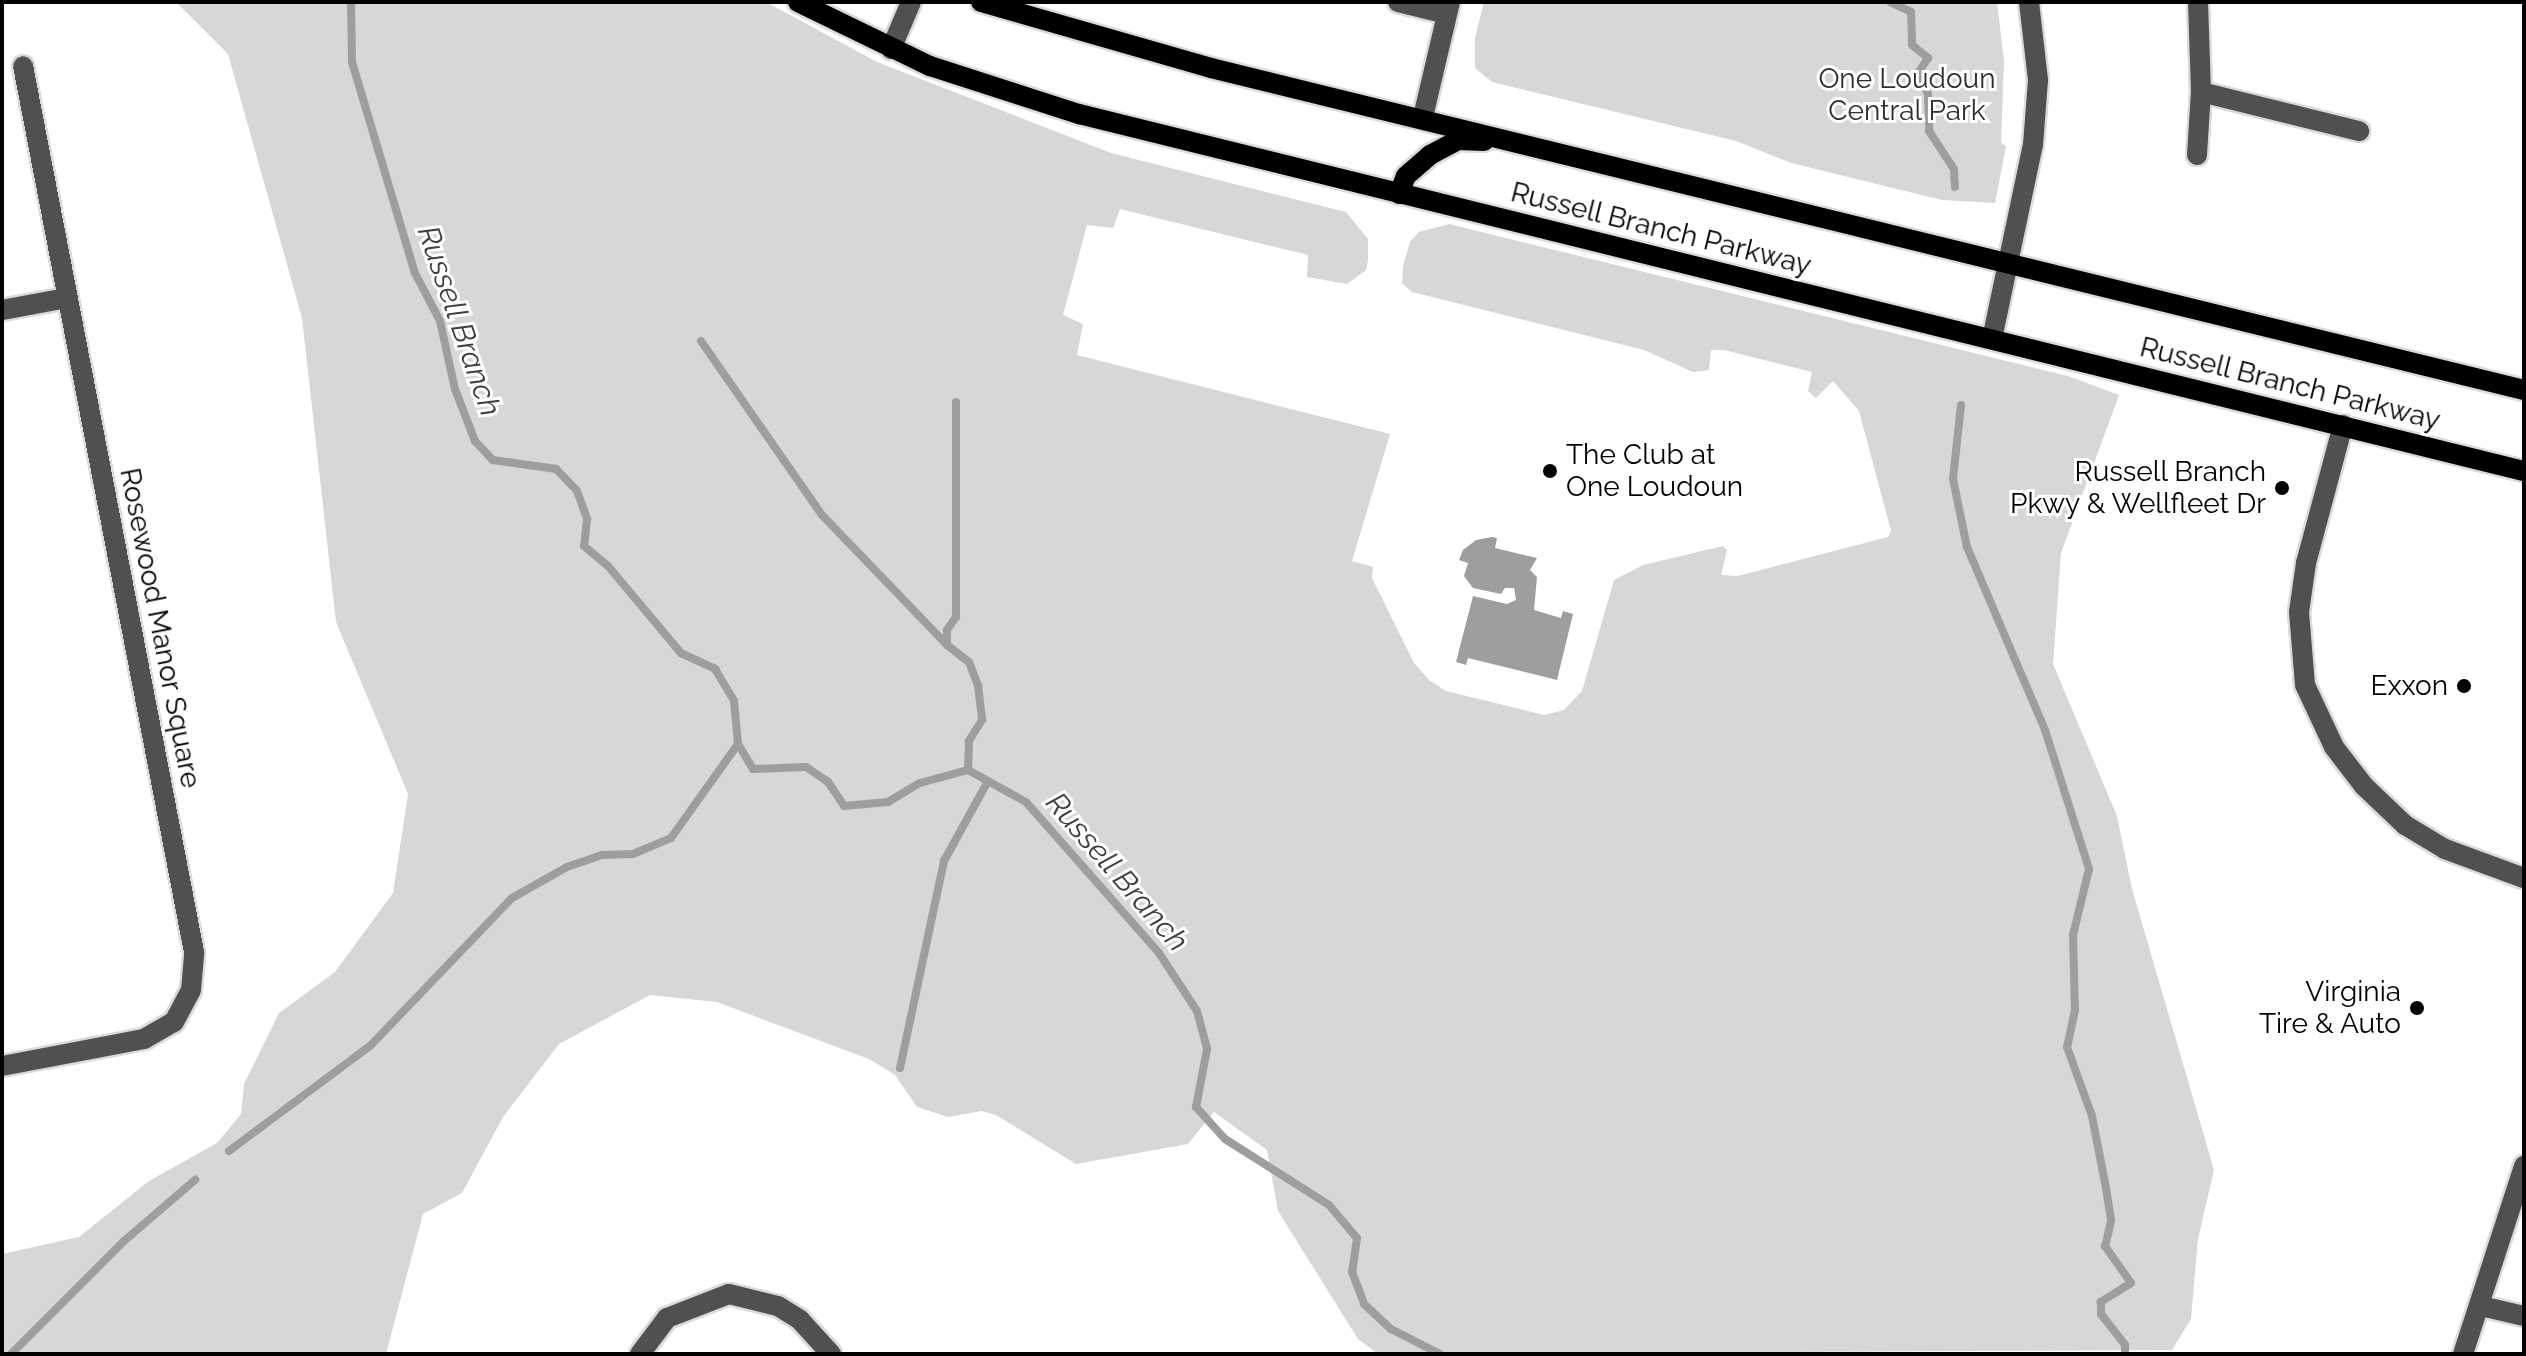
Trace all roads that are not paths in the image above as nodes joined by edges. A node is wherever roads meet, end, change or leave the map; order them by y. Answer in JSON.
{"nodes":[{"id":1,"x":798,"y":2,"type":"edge"},
{"id":2,"x":911,"y":2,"type":"edge"},
{"id":3,"x":981,"y":2,"type":"edge"},
{"id":4,"x":1398,"y":2,"type":"edge"},
{"id":5,"x":2029,"y":2,"type":"edge"},
{"id":6,"x":2198,"y":2,"type":"edge"},
{"id":7,"x":1448,"y":8,"type":"edge"},
{"id":8,"x":891,"y":49,"type":"junction"},
{"id":9,"x":23,"y":66,"type":"dead end"},
{"id":10,"x":2201,"y":92,"type":"junction"},
{"id":11,"x":1423,"y":117,"type":"junction"},
{"id":12,"x":2359,"y":131,"type":"dead end"},
{"id":13,"x":1520,"y":141,"type":"junction"},
{"id":14,"x":2197,"y":155,"type":"dead end"},
{"id":15,"x":1399,"y":194,"type":"junction"},
{"id":16,"x":2010,"y":263,"type":"junction"},
{"id":17,"x":67,"y":298,"type":"junction"},
{"id":18,"x":2,"y":310,"type":"edge"},
{"id":19,"x":1992,"y":339,"type":"junction"},
{"id":20,"x":2524,"y":390,"type":"edge"},
{"id":21,"x":2343,"y":425,"type":"junction"},
{"id":22,"x":2524,"y":471,"type":"edge"},
{"id":23,"x":2524,"y":878,"type":"edge"},
{"id":24,"x":2,"y":1066,"type":"edge"},
{"id":25,"x":2524,"y":1166,"type":"edge"},
{"id":26,"x":2481,"y":1306,"type":"junction"},
{"id":27,"x":2524,"y":1316,"type":"edge"},
{"id":28,"x":640,"y":1354,"type":"edge"},
{"id":29,"x":831,"y":1354,"type":"edge"},
{"id":30,"x":2463,"y":1354,"type":"edge"}],
"edges":[{"from":1,"to":8,"type":"main road","name":"Russell Branch Parkway"},
{"from":2,"to":8,"type":"street"},
{"from":3,"to":11,"type":"main road","name":"Russell Branch Parkway"},
{"from":4,"to":7,"type":"street"},
{"from":5,"to":16,"type":"street"},
{"from":6,"to":10,"type":"street"},
{"from":7,"to":11,"type":"street"},
{"from":8,"to":15,"type":"main road","name":"Russell Branch Parkway"},
{"from":9,"to":17,"type":"street","name":"Rosewood Manor Square"},
{"from":10,"to":12,"type":"street"},
{"from":10,"to":14,"type":"street"},
{"from":11,"to":13,"type":"main road","name":"Russell Branch Parkway"},
{"from":13,"to":15,"type":"main road"},
{"from":13,"to":16,"type":"main road","name":"Russell Branch Parkway"},
{"from":15,"to":19,"type":"main road","name":"Russell Branch Parkway"},
{"from":16,"to":19,"type":"street"},
{"from":16,"to":20,"type":"main road","name":"Russell Branch Parkway"},
{"from":17,"to":18,"type":"street"},
{"from":17,"to":24,"type":"street","name":"Rosewood Manor Square"},
{"from":19,"to":21,"type":"main road","name":"Russell Branch Parkway"},
{"from":21,"to":22,"type":"main road","name":"Russell Branch Parkway"},
{"from":21,"to":23,"type":"street"},
{"from":25,"to":26,"type":"street"},
{"from":26,"to":27,"type":"street"},
{"from":26,"to":30,"type":"street"},
{"from":28,"to":29,"type":"street"}]}
